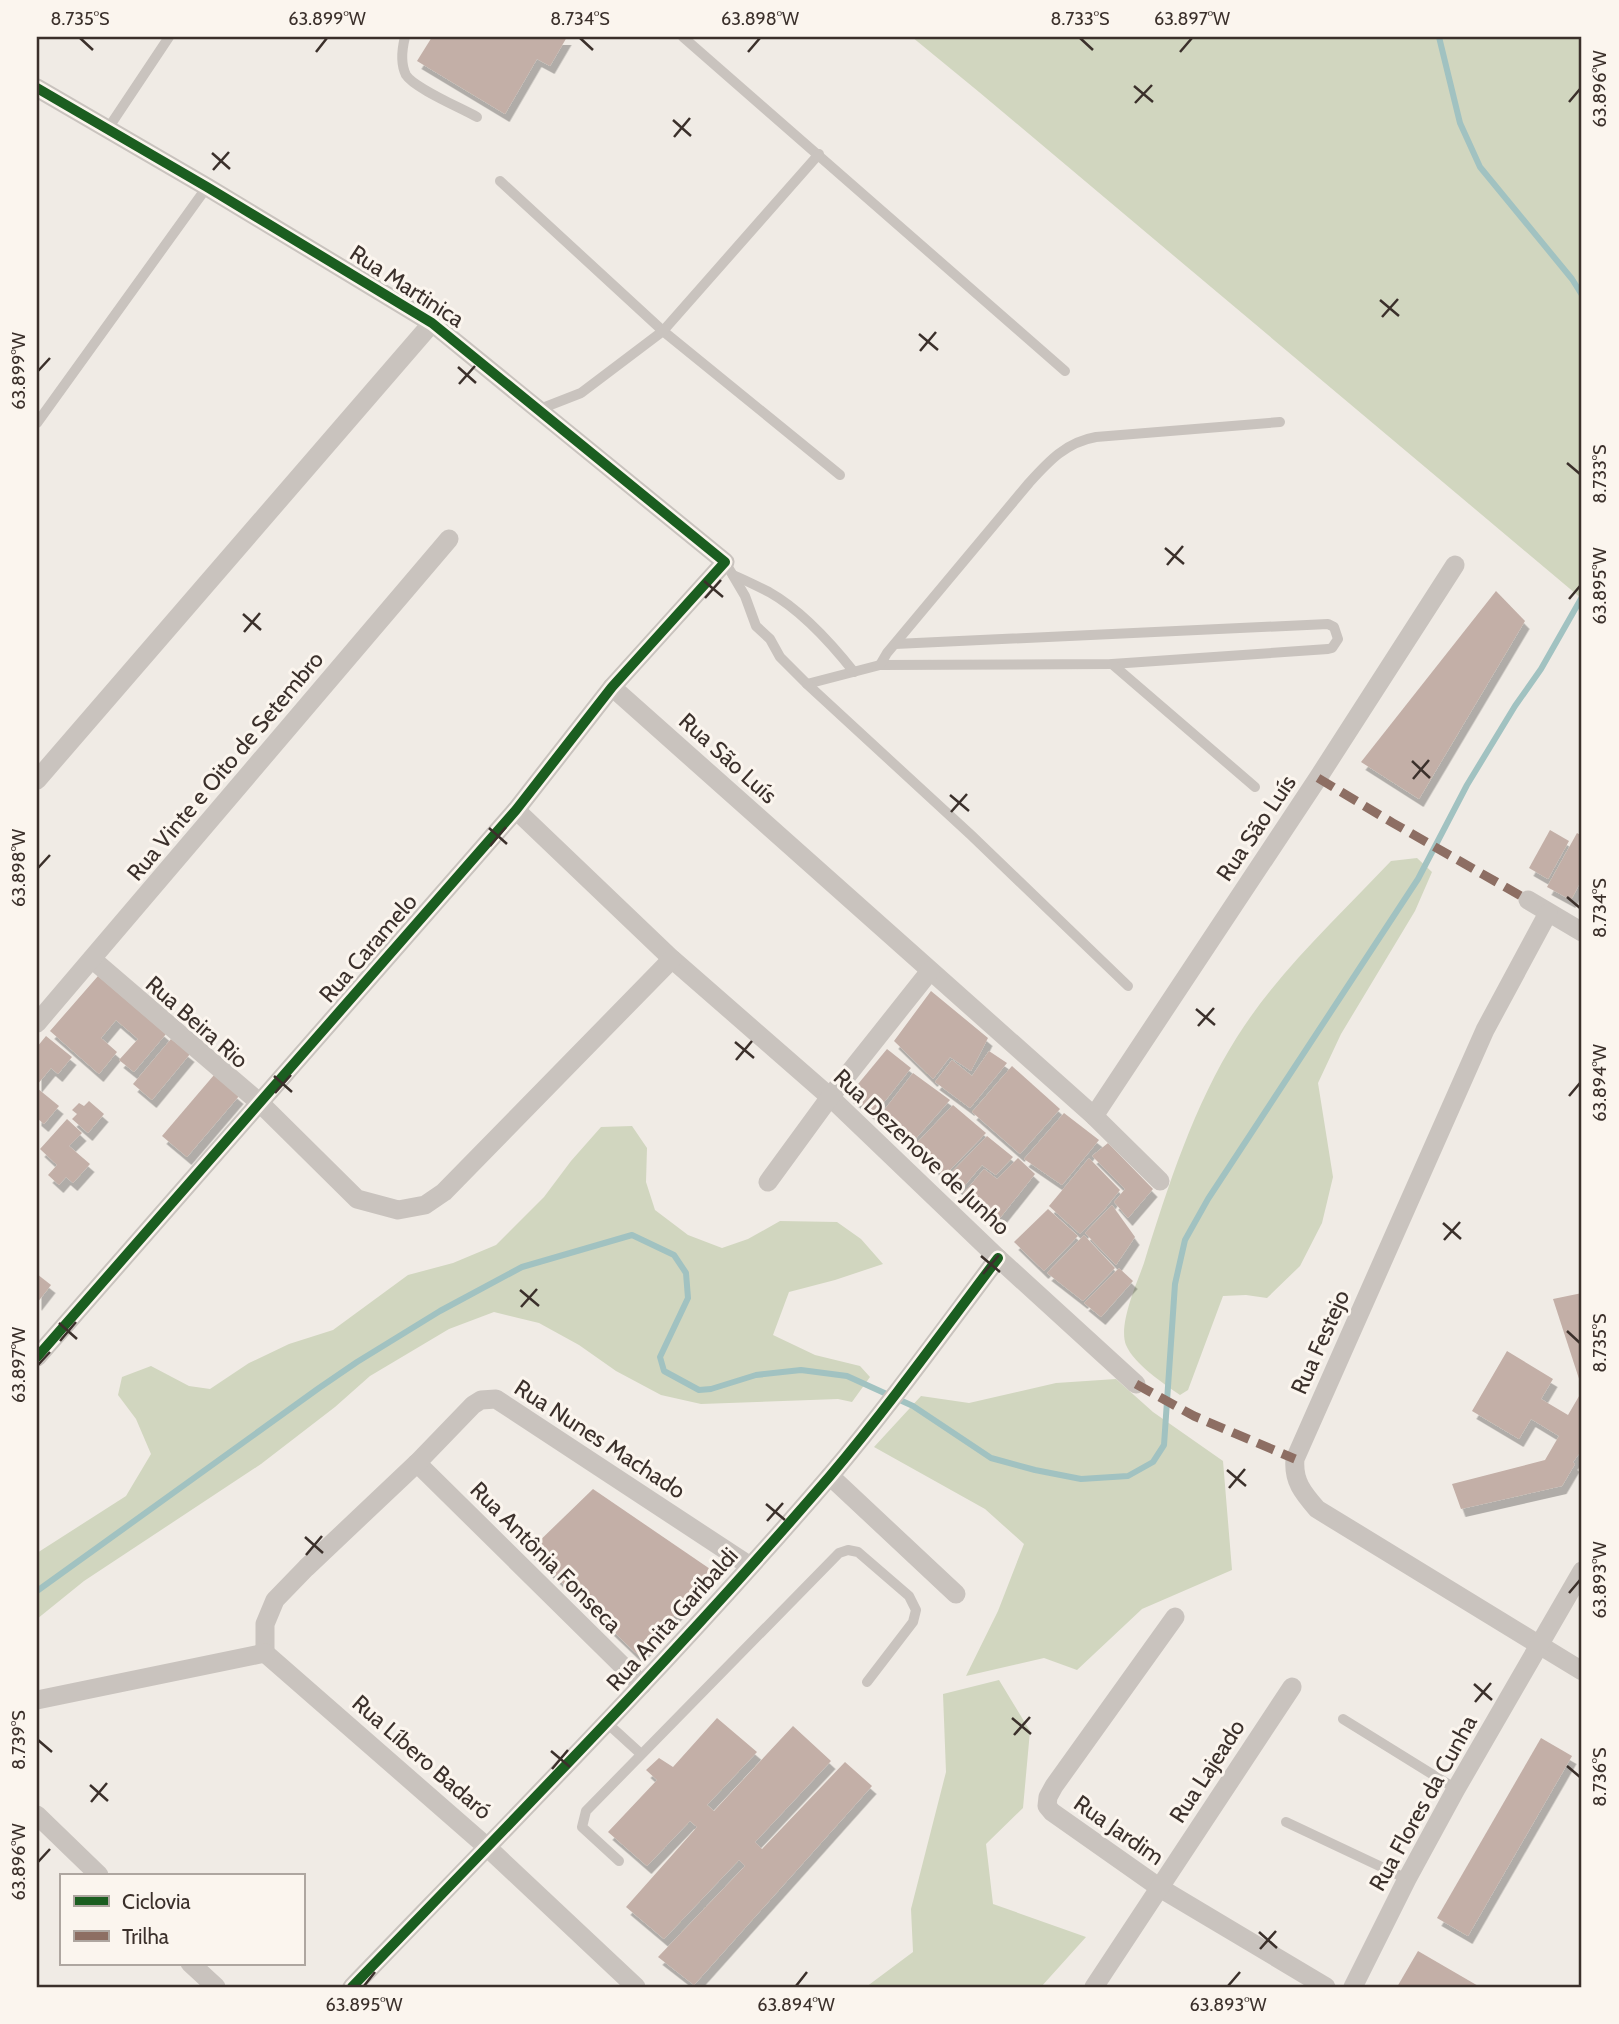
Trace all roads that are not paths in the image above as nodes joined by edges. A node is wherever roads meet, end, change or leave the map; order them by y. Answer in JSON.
{"nodes":[{"id":1,"x":169,"y":37,"type":"edge"},
{"id":2,"x":405,"y":37,"type":"edge"},
{"id":3,"x":683,"y":37,"type":"edge"},
{"id":4,"x":37,"y":88,"type":"edge"},
{"id":5,"x":477,"y":117,"type":"dead end"},
{"id":6,"x":107,"y":130,"type":"junction"},
{"id":7,"x":819,"y":155,"type":"junction"},
{"id":8,"x":500,"y":181,"type":"dead end"},
{"id":9,"x":207,"y":187,"type":"junction"},
{"id":10,"x":432,"y":323,"type":"junction"},
{"id":11,"x":663,"y":331,"type":"junction"},
{"id":12,"x":1065,"y":371,"type":"dead end"},
{"id":13,"x":540,"y":409,"type":"junction"},
{"id":14,"x":1280,"y":422,"type":"dead end"},
{"id":15,"x":37,"y":423,"type":"edge"},
{"id":16,"x":840,"y":475,"type":"dead end"},
{"id":17,"x":449,"y":539,"type":"dead end"},
{"id":18,"x":1455,"y":565,"type":"dead end"},
{"id":19,"x":729,"y":568,"type":"junction"},
{"id":20,"x":895,"y":644,"type":"junction"},
{"id":21,"x":1112,"y":664,"type":"junction"},
{"id":22,"x":880,"y":665,"type":"junction"},
{"id":23,"x":855,"y":672,"type":"junction"},
{"id":24,"x":807,"y":684,"type":"junction"},
{"id":25,"x":612,"y":687,"type":"junction"},
{"id":26,"x":37,"y":780,"type":"edge"},
{"id":27,"x":1255,"y":787,"type":"dead end"},
{"id":28,"x":516,"y":810,"type":"junction"},
{"id":29,"x":1528,"y":900,"type":"dead end"},
{"id":30,"x":1548,"y":913,"type":"junction"},
{"id":31,"x":1582,"y":932,"type":"edge"},
{"id":32,"x":92,"y":959,"type":"junction"},
{"id":33,"x":672,"y":959,"type":"junction"},
{"id":34,"x":930,"y":971,"type":"junction"},
{"id":35,"x":1129,"y":986,"type":"dead end"},
{"id":36,"x":37,"y":1023,"type":"edge"},
{"id":37,"x":830,"y":1097,"type":"junction"},
{"id":38,"x":260,"y":1103,"type":"junction"},
{"id":39,"x":1094,"y":1116,"type":"junction"},
{"id":40,"x":1160,"y":1181,"type":"dead end"},
{"id":41,"x":768,"y":1182,"type":"dead end"},
{"id":42,"x":998,"y":1258,"type":"junction"},
{"id":43,"x":37,"y":1357,"type":"edge"},
{"id":44,"x":1136,"y":1384,"type":"dead end"},
{"id":45,"x":417,"y":1463,"type":"junction"},
{"id":46,"x":830,"y":1476,"type":"junction"},
{"id":47,"x":750,"y":1566,"type":"junction"},
{"id":48,"x":1582,"y":1571,"type":"edge"},
{"id":49,"x":956,"y":1594,"type":"dead end"},
{"id":50,"x":1175,"y":1617,"type":"dead end"},
{"id":51,"x":1540,"y":1647,"type":"junction"},
{"id":52,"x":265,"y":1653,"type":"junction"},
{"id":53,"x":1582,"y":1671,"type":"edge"},
{"id":54,"x":867,"y":1682,"type":"dead end"},
{"id":55,"x":642,"y":1685,"type":"junction"},
{"id":56,"x":1292,"y":1687,"type":"dead end"},
{"id":57,"x":37,"y":1700,"type":"edge"},
{"id":58,"x":1343,"y":1719,"type":"dead end"},
{"id":59,"x":607,"y":1723,"type":"junction"},
{"id":60,"x":641,"y":1754,"type":"junction"},
{"id":61,"x":1456,"y":1789,"type":"junction"},
{"id":62,"x":37,"y":1815,"type":"edge"},
{"id":63,"x":1286,"y":1822,"type":"dead end"},
{"id":64,"x":487,"y":1847,"type":"junction"},
{"id":65,"x":619,"y":1861,"type":"dead end"},
{"id":66,"x":98,"y":1874,"type":"edge"},
{"id":67,"x":1407,"y":1879,"type":"junction"},
{"id":68,"x":1160,"y":1888,"type":"junction"},
{"id":69,"x":192,"y":1965,"type":"edge"},
{"id":70,"x":216,"y":1987,"type":"edge"},
{"id":71,"x":352,"y":1987,"type":"edge"},
{"id":72,"x":636,"y":1987,"type":"edge"},
{"id":73,"x":1094,"y":1987,"type":"edge"},
{"id":74,"x":1326,"y":1987,"type":"edge"},
{"id":75,"x":1353,"y":1987,"type":"edge"}],
"edges":[{"from":1,"to":6,"type":"lane"},
{"from":2,"to":5,"type":"lane"},
{"from":3,"to":7,"type":"lane"},
{"from":4,"to":6,"type":"street","name":"Rua Martinica"},
{"from":6,"to":9,"type":"street","name":"Rua Martinica"},
{"from":7,"to":11,"type":"lane"},
{"from":7,"to":12,"type":"lane"},
{"from":8,"to":11,"type":"lane"},
{"from":9,"to":10,"type":"street","name":"Rua Martinica"},
{"from":9,"to":15,"type":"lane"},
{"from":10,"to":13,"type":"street","name":"Rua Martinica"},
{"from":10,"to":26,"type":"street"},
{"from":11,"to":13,"type":"lane"},
{"from":11,"to":16,"type":"lane"},
{"from":13,"to":19,"type":"street","name":"Rua Martinica"},
{"from":14,"to":20,"type":"lane"},
{"from":17,"to":32,"type":"street","name":"Rua Vinte e Oito de Setembro"},
{"from":18,"to":39,"type":"street","name":"Rua São Luís"},
{"from":19,"to":23,"type":"lane"},
{"from":19,"to":24,"type":"lane"},
{"from":19,"to":25,"type":"street","name":"Rua Caramelo"},
{"from":20,"to":21,"type":"lane"},
{"from":20,"to":22,"type":"lane"},
{"from":21,"to":22,"type":"lane"},
{"from":21,"to":27,"type":"lane"},
{"from":22,"to":23,"type":"lane"},
{"from":23,"to":24,"type":"lane"},
{"from":24,"to":35,"type":"lane"},
{"from":25,"to":28,"type":"street","name":"Rua Caramelo"},
{"from":25,"to":34,"type":"street","name":"Rua São Luís"},
{"from":28,"to":33,"type":"street","name":"Rua Dezenove de Junho"},
{"from":28,"to":38,"type":"street","name":"Rua Caramelo"},
{"from":29,"to":30,"type":"street"},
{"from":30,"to":31,"type":"street"},
{"from":30,"to":51,"type":"street","name":"Rua Festejo"},
{"from":32,"to":36,"type":"street","name":"Rua Vinte e Oito de Setembro"},
{"from":32,"to":38,"type":"street","name":"Rua Beira Rio"},
{"from":33,"to":37,"type":"street","name":"Rua Dezenove de Junho"},
{"from":33,"to":38,"type":"street","name":"Rua Beira Rio"},
{"from":34,"to":37,"type":"street"},
{"from":34,"to":39,"type":"street","name":"Rua São Luís"},
{"from":37,"to":41,"type":"street"},
{"from":37,"to":42,"type":"street","name":"Rua Dezenove de Junho"},
{"from":38,"to":43,"type":"street","name":"Rua Caramelo"},
{"from":39,"to":40,"type":"street","name":"Rua São Luís"},
{"from":42,"to":44,"type":"street","name":"Rua Dezenove de Junho"},
{"from":42,"to":46,"type":"street","name":"Rua Anita Garibaldi"},
{"from":45,"to":47,"type":"street","name":"Rua Nunes Machado"},
{"from":45,"to":52,"type":"street","name":"Rua Nunes Machado"},
{"from":45,"to":55,"type":"street","name":"Rua Antônia Fonseca"},
{"from":46,"to":47,"type":"street","name":"Rua Anita Garibaldi"},
{"from":46,"to":49,"type":"street"},
{"from":47,"to":55,"type":"street","name":"Rua Anita Garibaldi"},
{"from":48,"to":51,"type":"street","name":"Rua Flores da Cunha"},
{"from":50,"to":68,"type":"street","name":"Rua Jardim"},
{"from":51,"to":53,"type":"street","name":"Rua Festejo"},
{"from":51,"to":61,"type":"street","name":"Rua Flores da Cunha"},
{"from":52,"to":57,"type":"street"},
{"from":52,"to":64,"type":"street","name":"Rua Líbero Badaró"},
{"from":54,"to":60,"type":"lane"},
{"from":55,"to":59,"type":"street","name":"Rua Anita Garibaldi"},
{"from":56,"to":68,"type":"street","name":"Rua Lajeado"},
{"from":58,"to":61,"type":"lane"},
{"from":59,"to":60,"type":"lane"},
{"from":59,"to":64,"type":"street","name":"Rua Anita Garibaldi"},
{"from":60,"to":65,"type":"lane"},
{"from":61,"to":67,"type":"street","name":"Rua Flores da Cunha"},
{"from":62,"to":66,"type":"street"},
{"from":63,"to":67,"type":"lane"},
{"from":64,"to":71,"type":"street","name":"Rua Anita Garibaldi"},
{"from":64,"to":72,"type":"street","name":"Rua Líbero Badaró"},
{"from":67,"to":75,"type":"street","name":"Rua Flores da Cunha"},
{"from":68,"to":73,"type":"street","name":"Rua Lajeado"},
{"from":68,"to":74,"type":"street","name":"Rua Jardim"},
{"from":69,"to":70,"type":"street"}]}
